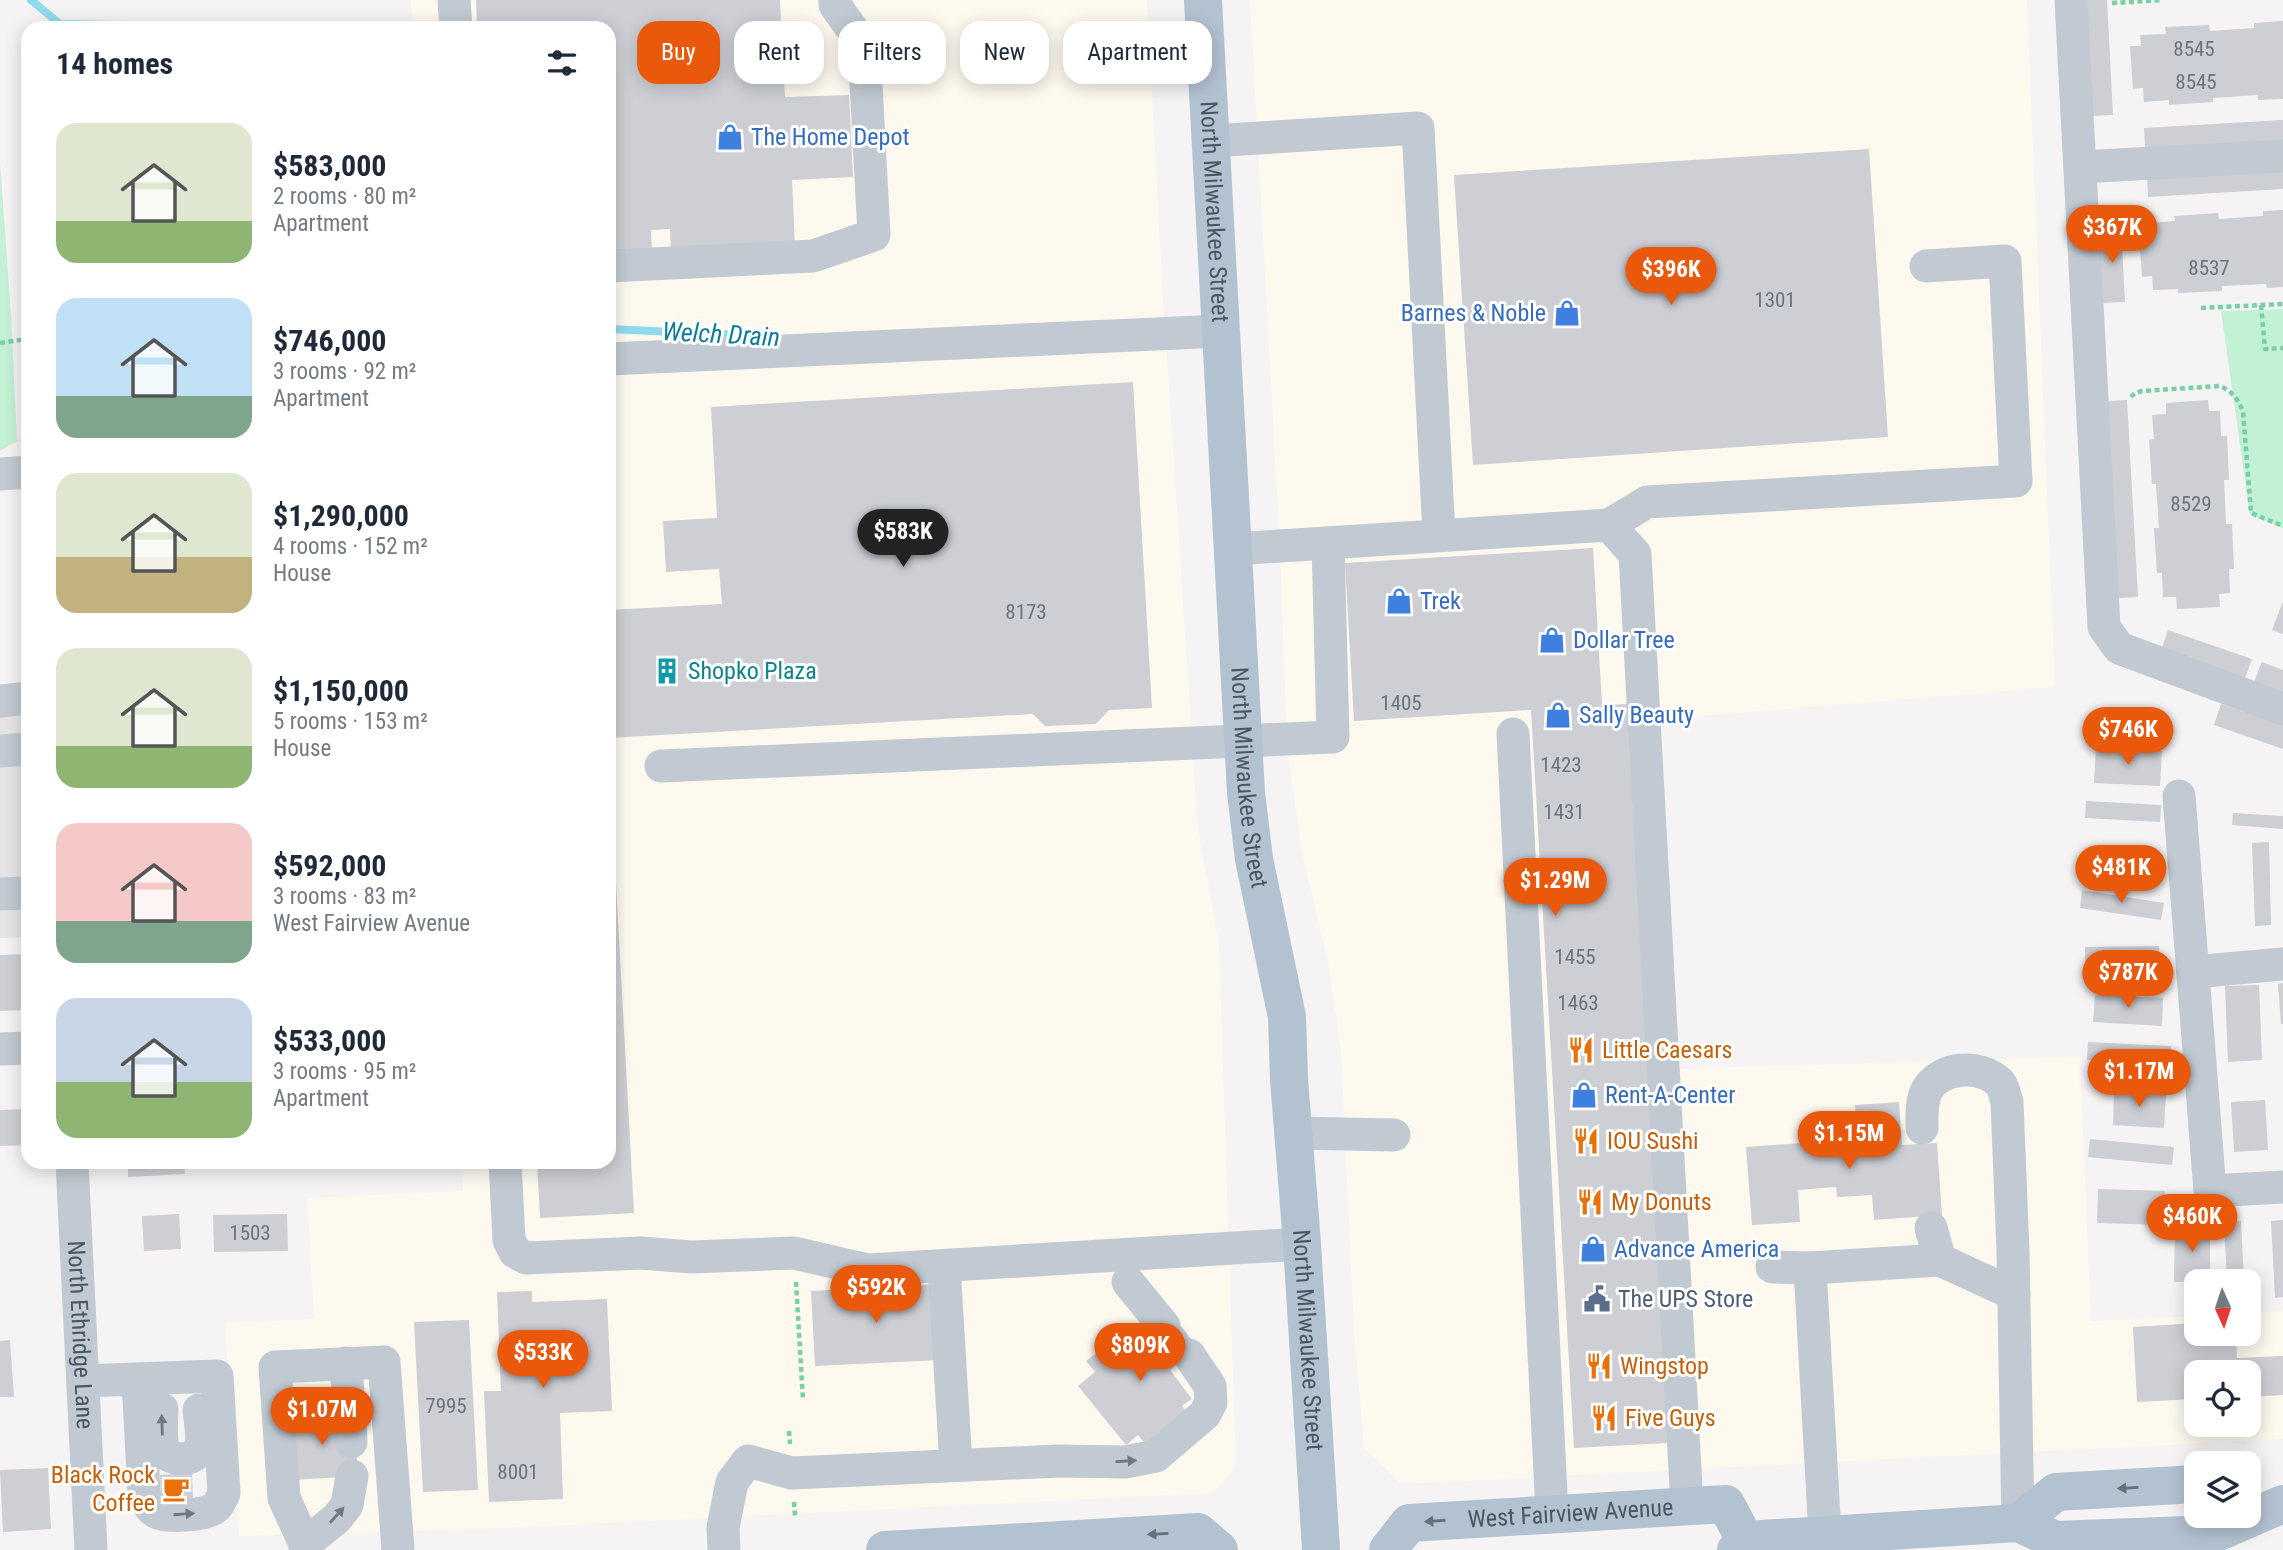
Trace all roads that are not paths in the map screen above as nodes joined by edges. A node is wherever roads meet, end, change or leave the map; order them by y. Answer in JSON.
{"nodes":[{"id":1,"x":454,"y":0,"type":"edge"},
{"id":2,"x":835,"y":0,"type":"edge"},
{"id":3,"x":1203,"y":0,"type":"edge"},
{"id":4,"x":2071,"y":0,"type":"edge"},
{"id":5,"x":456,"y":21,"type":"edge"},
{"id":6,"x":1211,"y":141,"type":"junction"},
{"id":7,"x":2283,"y":156,"type":"edge"},
{"id":8,"x":2080,"y":167,"type":"junction"},
{"id":9,"x":616,"y":266,"type":"edge"},
{"id":10,"x":1926,"y":266,"type":"dead end"},
{"id":11,"x":1221,"y":331,"type":"junction"},
{"id":12,"x":616,"y":359,"type":"edge"},
{"id":13,"x":21,"y":472,"type":"edge"},
{"id":14,"x":0,"y":474,"type":"edge"},
{"id":15,"x":1609,"y":525,"type":"junction"},
{"id":16,"x":1439,"y":535,"type":"junction"},
{"id":17,"x":1328,"y":542,"type":"junction"},
{"id":18,"x":1233,"y":549,"type":"junction"},
{"id":19,"x":21,"y":699,"type":"edge"},
{"id":20,"x":0,"y":701,"type":"edge"},
{"id":21,"x":2283,"y":709,"type":"edge"},
{"id":22,"x":1513,"y":734,"type":"dead end"},
{"id":23,"x":1243,"y":741,"type":"junction"},
{"id":24,"x":21,"y":750,"type":"edge"},
{"id":25,"x":0,"y":751,"type":"edge"},
{"id":26,"x":661,"y":766,"type":"dead end"},
{"id":27,"x":2179,"y":796,"type":"dead end"},
{"id":28,"x":21,"y":893,"type":"edge"},
{"id":29,"x":0,"y":894,"type":"edge"},
{"id":30,"x":2283,"y":964,"type":"edge"},
{"id":31,"x":2193,"y":972,"type":"junction"},
{"id":32,"x":21,"y":1048,"type":"edge"},
{"id":33,"x":0,"y":1049,"type":"edge"},
{"id":34,"x":1922,"y":1128,"type":"dead end"},
{"id":35,"x":1293,"y":1133,"type":"junction"},
{"id":36,"x":1394,"y":1135,"type":"dead end"},
{"id":37,"x":72,"y":1169,"type":"edge"},
{"id":38,"x":505,"y":1169,"type":"edge"},
{"id":39,"x":2283,"y":1187,"type":"edge"},
{"id":40,"x":1931,"y":1228,"type":"dead end"},
{"id":41,"x":1302,"y":1244,"type":"junction"},
{"id":42,"x":1940,"y":1260,"type":"junction"},
{"id":43,"x":944,"y":1266,"type":"junction"},
{"id":44,"x":1772,"y":1267,"type":"dead end"},
{"id":45,"x":1810,"y":1268,"type":"junction"},
{"id":46,"x":1128,"y":1282,"type":"dead end"},
{"id":47,"x":2014,"y":1294,"type":"junction"},
{"id":48,"x":1164,"y":1326,"type":"dead end"},
{"id":49,"x":1189,"y":1356,"type":"dead end"},
{"id":50,"x":346,"y":1363,"type":"junction"},
{"id":51,"x":207,"y":1376,"type":"junction"},
{"id":52,"x":149,"y":1378,"type":"junction"},
{"id":53,"x":83,"y":1381,"type":"junction"},
{"id":54,"x":351,"y":1442,"type":"dead end"},
{"id":55,"x":956,"y":1465,"type":"junction"},
{"id":56,"x":352,"y":1476,"type":"dead end"},
{"id":57,"x":2184,"y":1485,"type":"edge"},
{"id":58,"x":2261,"y":1497,"type":"edge"},
{"id":59,"x":2283,"y":1503,"type":"edge"},
{"id":60,"x":2261,"y":1504,"type":"edge"},
{"id":61,"x":1687,"y":1506,"type":"junction"},
{"id":62,"x":2184,"y":1509,"type":"edge"},
{"id":63,"x":1552,"y":1513,"type":"junction"},
{"id":64,"x":2018,"y":1523,"type":"junction"},
{"id":65,"x":1825,"y":1535,"type":"junction"},
{"id":66,"x":1897,"y":1540,"type":"edge"},
{"id":67,"x":2120,"y":1544,"type":"edge"},
{"id":68,"x":1740,"y":1545,"type":"edge"},
{"id":69,"x":305,"y":1547,"type":"edge"},
{"id":70,"x":91,"y":1550,"type":"edge"},
{"id":71,"x":398,"y":1550,"type":"edge"},
{"id":72,"x":724,"y":1550,"type":"edge"},
{"id":73,"x":885,"y":1550,"type":"edge"},
{"id":74,"x":1219,"y":1550,"type":"edge"},
{"id":75,"x":1321,"y":1550,"type":"edge"},
{"id":76,"x":1388,"y":1550,"type":"edge"}],
"edges":[{"from":1,"to":5,"type":"street"},
{"from":2,"to":9,"type":"street"},
{"from":3,"to":6,"type":"main road","name":"North Milwaukee Street"},
{"from":4,"to":8,"type":"street"},
{"from":6,"to":11,"type":"main road","name":"North Milwaukee Street"},
{"from":6,"to":16,"type":"street"},
{"from":7,"to":8,"type":"street"},
{"from":8,"to":21,"type":"street"},
{"from":10,"to":15,"type":"street"},
{"from":11,"to":12,"type":"street"},
{"from":11,"to":18,"type":"main road","name":"North Milwaukee Street"},
{"from":13,"to":14,"type":"street"},
{"from":15,"to":16,"type":"street"},
{"from":15,"to":61,"type":"street"},
{"from":16,"to":17,"type":"street"},
{"from":17,"to":18,"type":"street"},
{"from":17,"to":23,"type":"street"},
{"from":18,"to":23,"type":"main road","name":"North Milwaukee Street"},
{"from":19,"to":20,"type":"street"},
{"from":22,"to":63,"type":"street"},
{"from":23,"to":26,"type":"street"},
{"from":23,"to":35,"type":"main road","name":"North Milwaukee Street"},
{"from":24,"to":25,"type":"street"},
{"from":27,"to":31,"type":"street"},
{"from":28,"to":29,"type":"street"},
{"from":30,"to":31,"type":"street"},
{"from":31,"to":39,"type":"street"},
{"from":32,"to":33,"type":"street"},
{"from":34,"to":47,"type":"street"},
{"from":35,"to":36,"type":"street"},
{"from":35,"to":41,"type":"main road","name":"North Milwaukee Street"},
{"from":37,"to":53,"type":"street","name":"North Ethridge Lane"},
{"from":38,"to":43,"type":"street"},
{"from":40,"to":42,"type":"street"},
{"from":41,"to":43,"type":"street"},
{"from":41,"to":75,"type":"main road","name":"North Milwaukee Street"},
{"from":42,"to":45,"type":"street"},
{"from":42,"to":47,"type":"street"},
{"from":43,"to":55,"type":"street"},
{"from":44,"to":45,"type":"street"},
{"from":45,"to":65,"type":"street"},
{"from":46,"to":48,"type":"street"},
{"from":47,"to":64,"type":"street"},
{"from":55,"to":49,"type":"street","one_way":true},
{"from":50,"to":54,"type":"street"},
{"from":50,"to":69,"type":"street"},
{"from":50,"to":71,"type":"street"},
{"from":51,"to":52,"type":"street"},
{"from":51,"to":52,"type":"street","one_way":true},
{"from":52,"to":51,"type":"street","one_way":true},
{"from":52,"to":53,"type":"street"},
{"from":53,"to":70,"type":"street","name":"North Ethridge Lane"},
{"from":55,"to":72,"type":"street"},
{"from":69,"to":56,"type":"street","one_way":true},
{"from":57,"to":64,"type":"main road","one_way":true},
{"from":58,"to":59,"type":"main road"},
{"from":59,"to":60,"type":"main road"},
{"from":59,"to":67,"type":"main road","name":"West Fairview Avenue"},
{"from":61,"to":63,"type":"main road","name":"West Fairview Avenue"},
{"from":61,"to":68,"type":"main road","name":"West Fairview Avenue"},
{"from":62,"to":67,"type":"main road"},
{"from":63,"to":76,"type":"main road","name":"West Fairview Avenue","one_way":true},
{"from":64,"to":66,"type":"main road","name":"West Fairview Avenue"},
{"from":64,"to":67,"type":"main road","name":"West Fairview Avenue"},
{"from":65,"to":66,"type":"main road","name":"West Fairview Avenue"},
{"from":65,"to":68,"type":"main road","name":"West Fairview Avenue"},
{"from":74,"to":73,"type":"main road","one_way":true}]}
